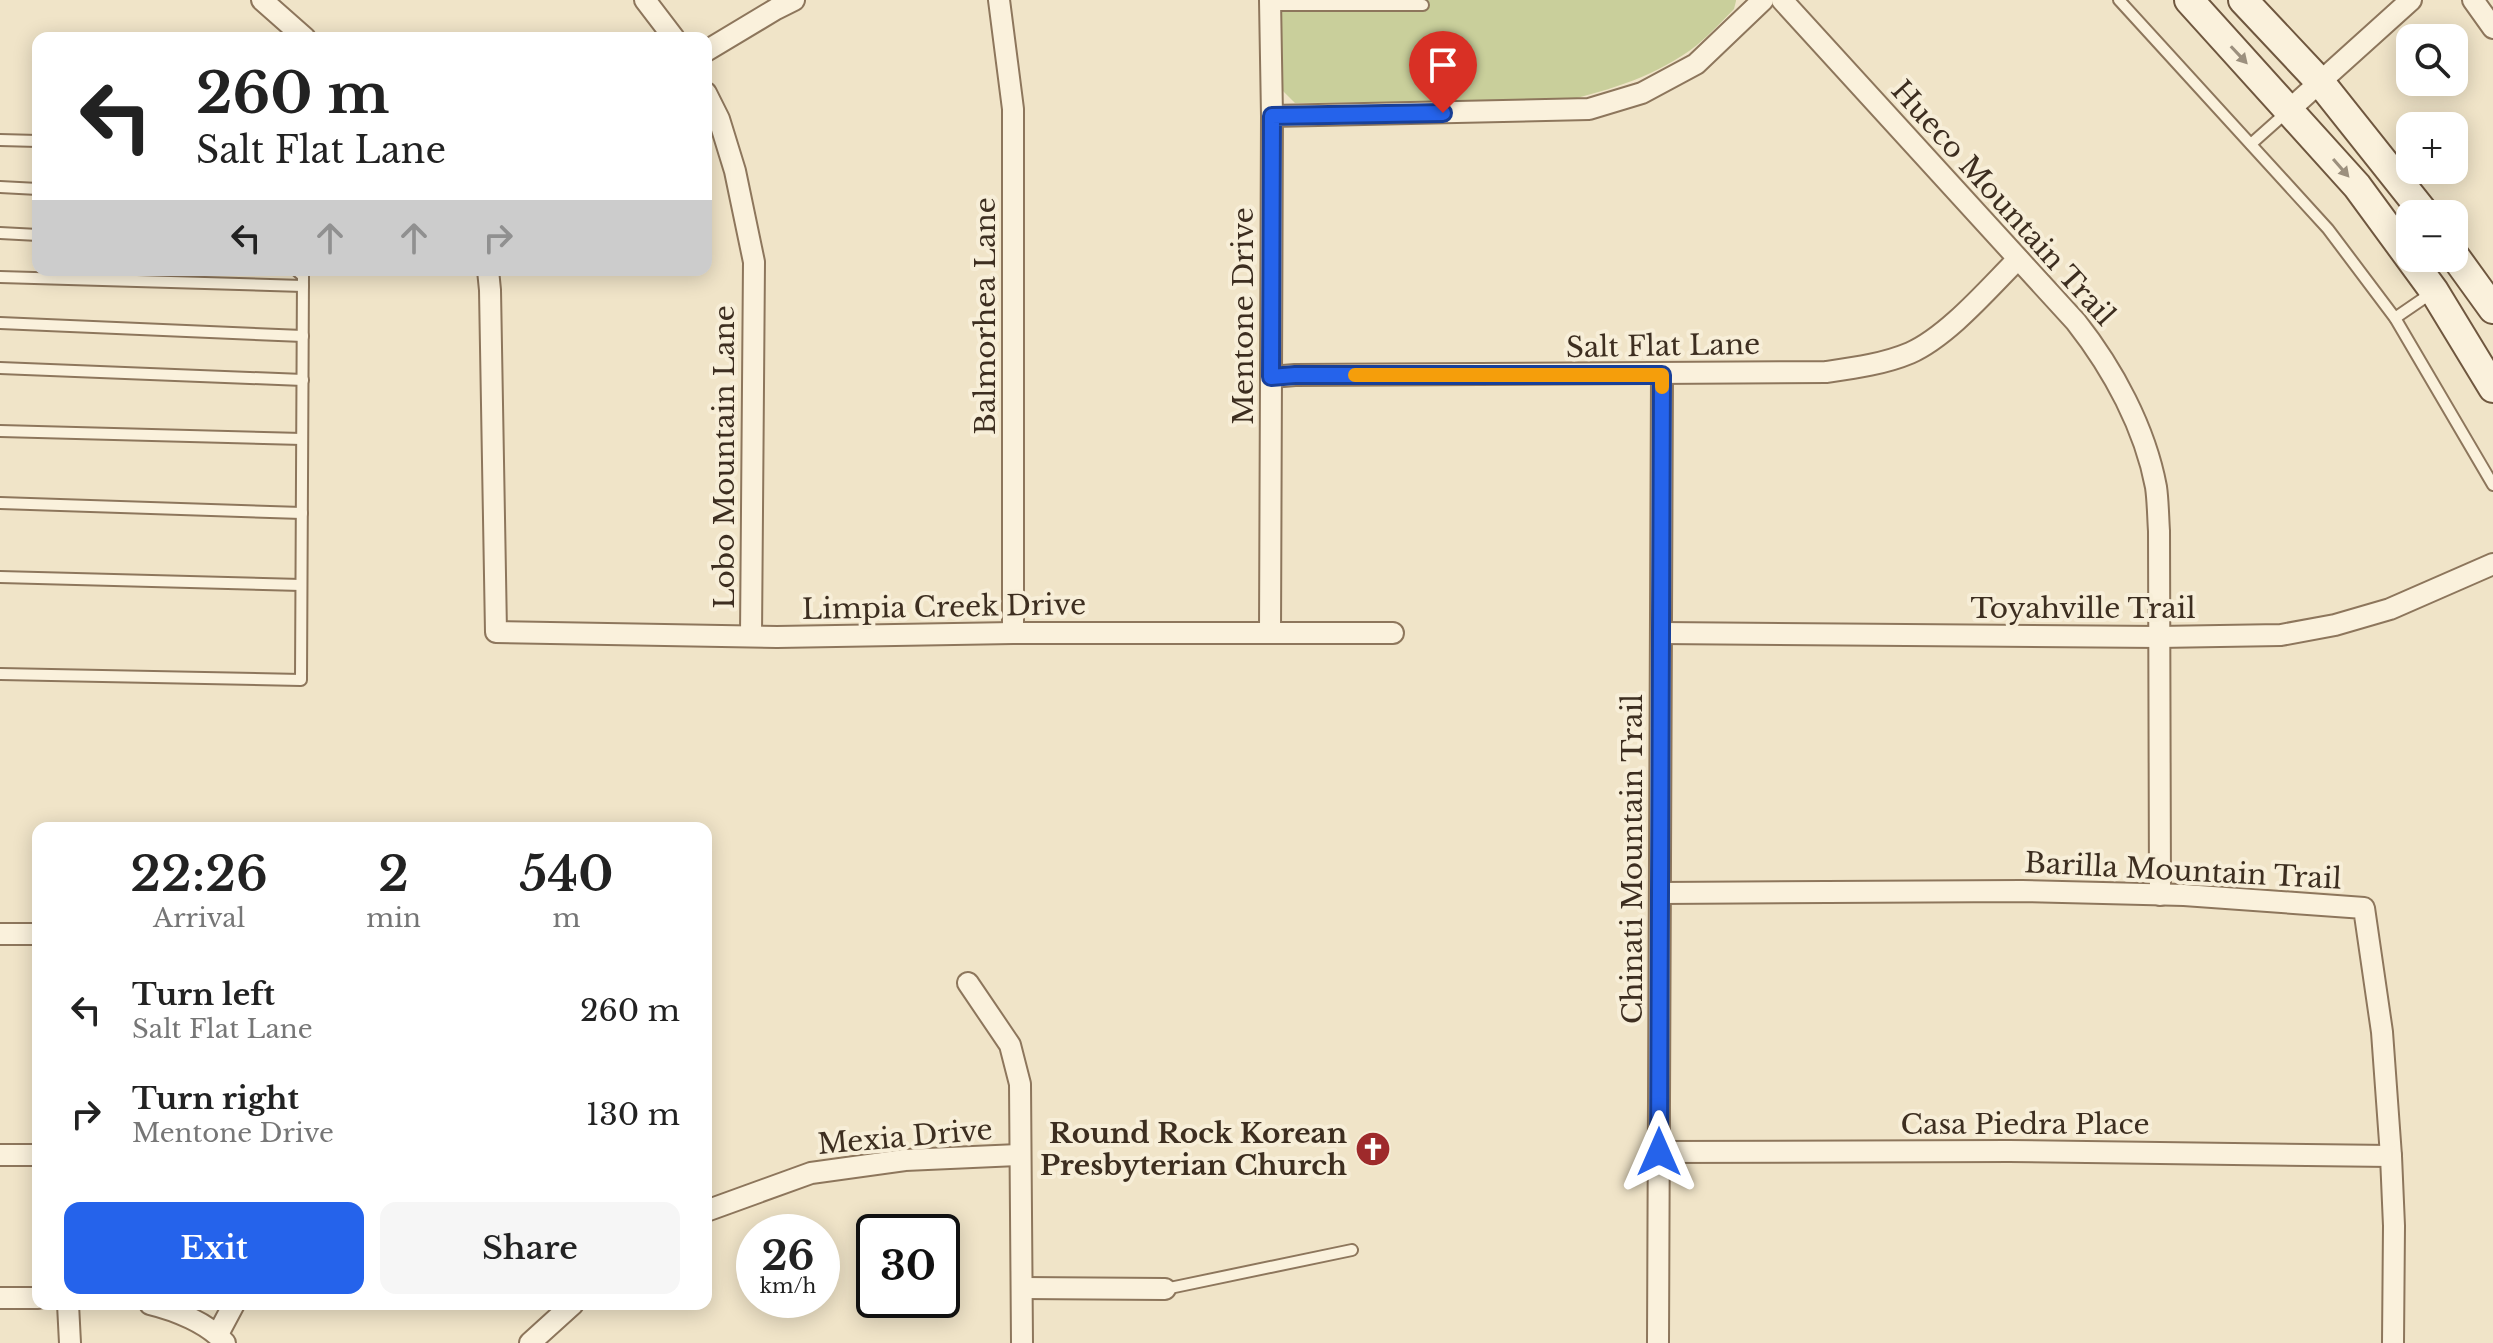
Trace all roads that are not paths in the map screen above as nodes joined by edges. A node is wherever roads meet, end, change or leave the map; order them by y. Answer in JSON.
{"nodes":[{"id":1,"x":262,"y":0,"type":"edge"},
{"id":2,"x":645,"y":0,"type":"edge"},
{"id":3,"x":794,"y":0,"type":"edge"},
{"id":4,"x":999,"y":0,"type":"edge"},
{"id":5,"x":1763,"y":0,"type":"edge"},
{"id":6,"x":1782,"y":0,"type":"edge"},
{"id":7,"x":2119,"y":0,"type":"edge"},
{"id":8,"x":2189,"y":0,"type":"edge"},
{"id":9,"x":2243,"y":0,"type":"edge"},
{"id":10,"x":2411,"y":0,"type":"edge"},
{"id":11,"x":2473,"y":0,"type":"edge"},
{"id":12,"x":1270,"y":3,"type":"edge"},
{"id":13,"x":1423,"y":5,"type":"dead end"},
{"id":14,"x":2493,"y":28,"type":"edge"},
{"id":15,"x":298,"y":32,"type":"edge"},
{"id":16,"x":669,"y":32,"type":"edge"},
{"id":17,"x":712,"y":47,"type":"edge"},
{"id":18,"x":2320,"y":82,"type":"junction"},
{"id":19,"x":712,"y":105,"type":"edge"},
{"id":20,"x":2290,"y":109,"type":"junction"},
{"id":21,"x":1272,"y":116,"type":"junction"},
{"id":22,"x":0,"y":140,"type":"edge"},
{"id":23,"x":32,"y":141,"type":"edge"},
{"id":24,"x":2251,"y":144,"type":"junction"},
{"id":25,"x":0,"y":187,"type":"edge"},
{"id":26,"x":32,"y":189,"type":"edge"},
{"id":27,"x":2414,"y":200,"type":"edge"},
{"id":28,"x":0,"y":233,"type":"edge"},
{"id":29,"x":32,"y":235,"type":"edge"},
{"id":30,"x":2018,"y":259,"type":"junction"},
{"id":31,"x":2466,"y":272,"type":"edge"},
{"id":32,"x":303,"y":276,"type":"edge"},
{"id":33,"x":489,"y":276,"type":"edge"},
{"id":34,"x":0,"y":277,"type":"edge"},
{"id":35,"x":303,"y":286,"type":"junction"},
{"id":36,"x":2434,"y":291,"type":"junction"},
{"id":37,"x":2493,"y":309,"type":"edge"},
{"id":38,"x":2395,"y":318,"type":"junction"},
{"id":39,"x":0,"y":323,"type":"edge"},
{"id":40,"x":303,"y":336,"type":"junction"},
{"id":41,"x":0,"y":368,"type":"edge"},
{"id":42,"x":1662,"y":375,"type":"junction"},
{"id":43,"x":1271,"y":377,"type":"junction"},
{"id":44,"x":303,"y":380,"type":"junction"},
{"id":45,"x":2493,"y":388,"type":"edge"},
{"id":46,"x":0,"y":431,"type":"edge"},
{"id":47,"x":302,"y":439,"type":"junction"},
{"id":48,"x":2493,"y":485,"type":"edge"},
{"id":49,"x":0,"y":503,"type":"edge"},
{"id":50,"x":302,"y":513,"type":"junction"},
{"id":51,"x":2493,"y":564,"type":"edge"},
{"id":52,"x":0,"y":577,"type":"edge"},
{"id":53,"x":301,"y":585,"type":"junction"},
{"id":54,"x":1013,"y":633,"type":"junction"},
{"id":55,"x":1270,"y":633,"type":"junction"},
{"id":56,"x":1393,"y":633,"type":"dead end"},
{"id":57,"x":1661,"y":633,"type":"junction"},
{"id":58,"x":751,"y":636,"type":"junction"},
{"id":59,"x":2159,"y":637,"type":"junction"},
{"id":60,"x":0,"y":674,"type":"edge"},
{"id":61,"x":1660,"y":893,"type":"junction"},
{"id":62,"x":2160,"y":895,"type":"junction"},
{"id":63,"x":0,"y":934,"type":"edge"},
{"id":64,"x":32,"y":934,"type":"edge"},
{"id":65,"x":968,"y":983,"type":"dead end"},
{"id":66,"x":1659,"y":1152,"type":"junction"},
{"id":67,"x":0,"y":1155,"type":"edge"},
{"id":68,"x":32,"y":1155,"type":"edge"},
{"id":69,"x":1020,"y":1155,"type":"junction"},
{"id":70,"x":2391,"y":1156,"type":"junction"},
{"id":71,"x":712,"y":1209,"type":"edge"},
{"id":72,"x":1352,"y":1250,"type":"dead end"},
{"id":73,"x":1022,"y":1288,"type":"junction"},
{"id":74,"x":1165,"y":1289,"type":"joint"},
{"id":75,"x":0,"y":1298,"type":"edge"},
{"id":76,"x":32,"y":1298,"type":"edge"},
{"id":77,"x":68,"y":1310,"type":"edge"},
{"id":78,"x":170,"y":1310,"type":"edge"},
{"id":79,"x":232,"y":1310,"type":"edge"},
{"id":80,"x":566,"y":1310,"type":"edge"},
{"id":81,"x":222,"y":1339,"type":"edge"},
{"id":82,"x":70,"y":1343,"type":"edge"},
{"id":83,"x":530,"y":1343,"type":"edge"},
{"id":84,"x":1022,"y":1343,"type":"edge"},
{"id":85,"x":1658,"y":1343,"type":"edge"},
{"id":86,"x":2393,"y":1343,"type":"edge"}],
"edges":[{"from":1,"to":15,"type":"street"},
{"from":2,"to":16,"type":"street"},
{"from":3,"to":17,"type":"street"},
{"from":4,"to":54,"type":"street","name":"Balmorhea Lane"},
{"from":5,"to":21,"type":"street"},
{"from":6,"to":30,"type":"street","name":"Hueco Mountain Trail"},
{"from":7,"to":24,"type":"lane"},
{"from":8,"to":20,"type":"main road","one_way":true},
{"from":9,"to":18,"type":"main road"},
{"from":10,"to":18,"type":"street"},
{"from":11,"to":14,"type":"street"},
{"from":12,"to":13,"type":"lane"},
{"from":12,"to":21,"type":"street","name":"Mentone Drive"},
{"from":18,"to":20,"type":"street"},
{"from":18,"to":27,"type":"main road"},
{"from":19,"to":58,"type":"street","name":"Lobo Mountain Lane"},
{"from":20,"to":24,"type":"lane"},
{"from":20,"to":36,"type":"main road","one_way":true},
{"from":21,"to":43,"type":"street","name":"Mentone Drive"},
{"from":22,"to":23,"type":"lane"},
{"from":24,"to":38,"type":"lane"},
{"from":25,"to":26,"type":"lane"},
{"from":28,"to":29,"type":"lane"},
{"from":30,"to":42,"type":"street","name":"Salt Flat Lane"},
{"from":30,"to":59,"type":"street","name":"Hueco Mountain Trail"},
{"from":31,"to":37,"type":"main road"},
{"from":32,"to":35,"type":"lane"},
{"from":33,"to":58,"type":"street","name":"Limpia Creek Drive"},
{"from":34,"to":35,"type":"lane"},
{"from":35,"to":40,"type":"lane"},
{"from":36,"to":38,"type":"lane"},
{"from":36,"to":45,"type":"main road"},
{"from":38,"to":48,"type":"lane"},
{"from":39,"to":40,"type":"lane"},
{"from":40,"to":44,"type":"lane"},
{"from":41,"to":44,"type":"lane"},
{"from":42,"to":43,"type":"street","name":"Salt Flat Lane"},
{"from":42,"to":57,"type":"street","name":"Chinati Mountain Trail"},
{"from":43,"to":55,"type":"street","name":"Mentone Drive"},
{"from":44,"to":47,"type":"lane"},
{"from":46,"to":47,"type":"lane"},
{"from":47,"to":50,"type":"lane"},
{"from":49,"to":50,"type":"lane"},
{"from":50,"to":53,"type":"lane"},
{"from":51,"to":59,"type":"street","name":"Toyahville Trail"},
{"from":52,"to":53,"type":"lane"},
{"from":53,"to":60,"type":"lane"},
{"from":54,"to":55,"type":"street","name":"Limpia Creek Drive"},
{"from":54,"to":58,"type":"street","name":"Limpia Creek Drive"},
{"from":55,"to":56,"type":"street","name":"Limpia Creek Drive"},
{"from":57,"to":59,"type":"street","name":"Toyahville Trail"},
{"from":57,"to":61,"type":"street","name":"Chinati Mountain Trail"},
{"from":59,"to":62,"type":"street","name":"Hueco Mountain Trail"},
{"from":61,"to":62,"type":"street","name":"Barilla Mountain Trail"},
{"from":61,"to":66,"type":"street","name":"Chinati Mountain Trail"},
{"from":62,"to":70,"type":"street","name":"Barilla Mountain Trail"},
{"from":63,"to":64,"type":"street"},
{"from":65,"to":69,"type":"street"},
{"from":66,"to":70,"type":"street","name":"Casa Piedra Place"},
{"from":66,"to":85,"type":"street","name":"Chinati Mountain Trail"},
{"from":67,"to":68,"type":"street"},
{"from":69,"to":71,"type":"street","name":"Mexia Drive"},
{"from":69,"to":73,"type":"street"},
{"from":70,"to":86,"type":"street","name":"Barilla Mountain Trail"},
{"from":72,"to":74,"type":"lane"},
{"from":73,"to":74,"type":"street"},
{"from":73,"to":84,"type":"street"},
{"from":75,"to":76,"type":"street"},
{"from":77,"to":82,"type":"street"},
{"from":78,"to":81,"type":"street"},
{"from":79,"to":81,"type":"street"},
{"from":80,"to":83,"type":"street"}]}
